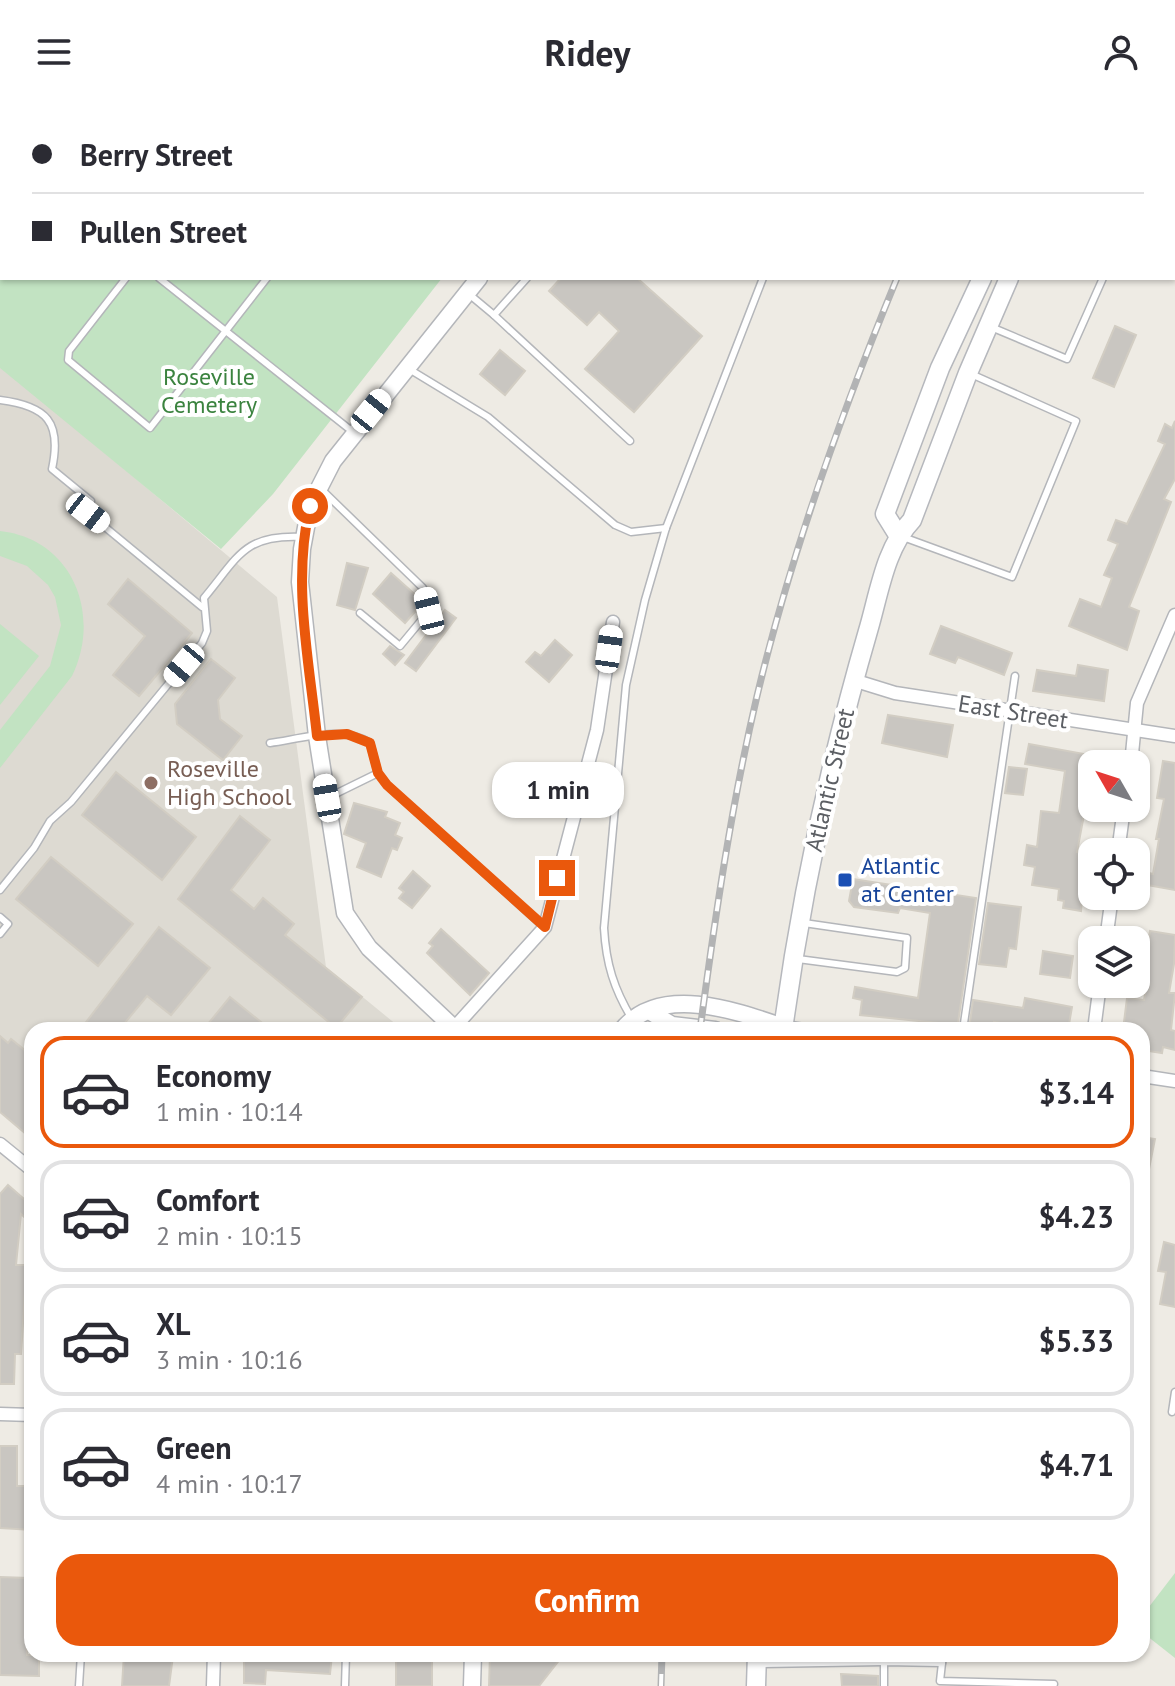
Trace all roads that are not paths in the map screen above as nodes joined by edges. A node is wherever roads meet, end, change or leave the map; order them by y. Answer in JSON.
{"nodes":[{"id":1,"x":124,"y":280,"type":"edge"},
{"id":2,"x":162,"y":280,"type":"edge"},
{"id":3,"x":265,"y":280,"type":"edge"},
{"id":4,"x":477,"y":280,"type":"edge"},
{"id":5,"x":525,"y":280,"type":"edge"},
{"id":6,"x":762,"y":280,"type":"edge"},
{"id":7,"x":981,"y":280,"type":"edge"},
{"id":8,"x":994,"y":280,"type":"edge"},
{"id":9,"x":1008,"y":280,"type":"edge"},
{"id":10,"x":1102,"y":280,"type":"edge"},
{"id":11,"x":467,"y":293,"type":"junction"},
{"id":12,"x":494,"y":315,"type":"junction"},
{"id":13,"x":988,"y":326,"type":"junction"},
{"id":14,"x":226,"y":331,"type":"junction"},
{"id":15,"x":406,"y":367,"type":"junction"},
{"id":16,"x":968,"y":373,"type":"junction"},
{"id":17,"x":0,"y":400,"type":"edge"},
{"id":18,"x":353,"y":432,"type":"junction"},
{"id":19,"x":630,"y":441,"type":"dead end"},
{"id":20,"x":319,"y":488,"type":"junction"},
{"id":21,"x":666,"y":528,"type":"junction"},
{"id":22,"x":898,"y":535,"type":"junction"},
{"id":23,"x":303,"y":537,"type":"junction"},
{"id":24,"x":202,"y":607,"type":"junction"},
{"id":25,"x":360,"y":613,"type":"dead end"},
{"id":26,"x":1175,"y":615,"type":"edge"},
{"id":27,"x":613,"y":622,"type":"dead end"},
{"id":28,"x":1015,"y":676,"type":"dead end"},
{"id":29,"x":853,"y":680,"type":"junction"},
{"id":30,"x":1010,"y":711,"type":"junction"},
{"id":31,"x":1134,"y":732,"type":"junction"},
{"id":32,"x":317,"y":736,"type":"junction"},
{"id":33,"x":1175,"y":736,"type":"edge"},
{"id":34,"x":270,"y":743,"type":"dead end"},
{"id":35,"x":1132,"y":750,"type":"edge"},
{"id":36,"x":378,"y":773,"type":"junction"},
{"id":37,"x":327,"y":798,"type":"junction"},
{"id":38,"x":0,"y":890,"type":"edge"},
{"id":39,"x":0,"y":917,"type":"edge"},
{"id":40,"x":800,"y":922,"type":"junction"},
{"id":41,"x":545,"y":927,"type":"junction"},
{"id":42,"x":0,"y":934,"type":"edge"},
{"id":43,"x":794,"y":959,"type":"junction"},
{"id":44,"x":1098,"y":998,"type":"edge"},
{"id":45,"x":649,"y":1011,"type":"junction"},
{"id":46,"x":448,"y":1022,"type":"edge"},
{"id":47,"x":461,"y":1022,"type":"edge"},
{"id":48,"x":626,"y":1022,"type":"edge"},
{"id":49,"x":632,"y":1022,"type":"edge"},
{"id":50,"x":667,"y":1022,"type":"edge"},
{"id":51,"x":764,"y":1022,"type":"edge"},
{"id":52,"x":784,"y":1022,"type":"edge"},
{"id":53,"x":964,"y":1022,"type":"edge"},
{"id":54,"x":1095,"y":1022,"type":"edge"},
{"id":55,"x":1150,"y":1077,"type":"edge"},
{"id":56,"x":1175,"y":1081,"type":"edge"},
{"id":57,"x":0,"y":1144,"type":"edge"},
{"id":58,"x":24,"y":1164,"type":"edge"},
{"id":59,"x":1175,"y":1392,"type":"edge"},
{"id":60,"x":1172,"y":1412,"type":"dead end"},
{"id":61,"x":0,"y":1414,"type":"edge"},
{"id":62,"x":24,"y":1415,"type":"edge"},
{"id":63,"x":80,"y":1662,"type":"edge"},
{"id":64,"x":214,"y":1662,"type":"edge"},
{"id":65,"x":346,"y":1662,"type":"edge"},
{"id":66,"x":473,"y":1662,"type":"edge"},
{"id":67,"x":757,"y":1662,"type":"edge"},
{"id":68,"x":884,"y":1662,"type":"joint"},
{"id":69,"x":942,"y":1663,"type":"joint"},
{"id":70,"x":940,"y":1684,"type":"edge"},
{"id":71,"x":1003,"y":1684,"type":"edge"},
{"id":72,"x":1054,"y":1684,"type":"dead end"},
{"id":73,"x":79,"y":1686,"type":"edge"},
{"id":74,"x":213,"y":1686,"type":"edge"},
{"id":75,"x":345,"y":1686,"type":"edge"},
{"id":76,"x":472,"y":1686,"type":"edge"},
{"id":77,"x":756,"y":1686,"type":"edge"},
{"id":78,"x":884,"y":1686,"type":"edge"}],
"edges":[{"from":1,"to":14,"type":"lane"},
{"from":2,"to":14,"type":"lane"},
{"from":3,"to":14,"type":"lane"},
{"from":4,"to":11,"type":"street"},
{"from":5,"to":12,"type":"lane"},
{"from":6,"to":21,"type":"lane"},
{"from":7,"to":22,"type":"main road","name":"Atlantic Street"},
{"from":8,"to":16,"type":"main road"},
{"from":9,"to":13,"type":"main road","name":"Atlantic Street"},
{"from":10,"to":13,"type":"lane"},
{"from":11,"to":12,"type":"lane"},
{"from":11,"to":15,"type":"street"},
{"from":12,"to":19,"type":"lane"},
{"from":13,"to":16,"type":"main road","name":"Atlantic Street"},
{"from":14,"to":18,"type":"lane"},
{"from":15,"to":18,"type":"street"},
{"from":15,"to":21,"type":"lane"},
{"from":16,"to":22,"type":"main road","name":"Atlantic Street"},
{"from":16,"to":22,"type":"lane"},
{"from":17,"to":24,"type":"lane"},
{"from":18,"to":20,"type":"street"},
{"from":20,"to":23,"type":"street"},
{"from":20,"to":25,"type":"lane"},
{"from":21,"to":48,"type":"lane"},
{"from":22,"to":29,"type":"main road","name":"Atlantic Street"},
{"from":23,"to":24,"type":"lane"},
{"from":23,"to":32,"type":"street"},
{"from":24,"to":38,"type":"lane"},
{"from":26,"to":31,"type":"street"},
{"from":27,"to":41,"type":"street"},
{"from":28,"to":30,"type":"lane"},
{"from":29,"to":30,"type":"street","name":"East Street"},
{"from":29,"to":40,"type":"main road","name":"Atlantic Street"},
{"from":30,"to":31,"type":"street","name":"East Street"},
{"from":30,"to":53,"type":"lane"},
{"from":31,"to":33,"type":"street","name":"East Street"},
{"from":31,"to":35,"type":"street"},
{"from":32,"to":34,"type":"lane"},
{"from":32,"to":36,"type":"lane"},
{"from":32,"to":37,"type":"street"},
{"from":36,"to":37,"type":"lane"},
{"from":36,"to":41,"type":"lane"},
{"from":37,"to":46,"type":"street"},
{"from":39,"to":42,"type":"lane"},
{"from":40,"to":43,"type":"main road","name":"Atlantic Street"},
{"from":40,"to":43,"type":"lane"},
{"from":41,"to":47,"type":"street"},
{"from":43,"to":52,"type":"main road","name":"Atlantic Street"},
{"from":44,"to":54,"type":"street"},
{"from":45,"to":49,"type":"street"},
{"from":45,"to":50,"type":"street"},
{"from":45,"to":51,"type":"street"},
{"from":55,"to":56,"type":"street"},
{"from":57,"to":58,"type":"street"},
{"from":59,"to":60,"type":"lane"},
{"from":61,"to":62,"type":"street"},
{"from":63,"to":73,"type":"lane"},
{"from":64,"to":74,"type":"street"},
{"from":65,"to":75,"type":"lane"},
{"from":66,"to":76,"type":"street"},
{"from":67,"to":77,"type":"main road"},
{"from":68,"to":69,"type":"lane"},
{"from":68,"to":78,"type":"lane"},
{"from":69,"to":70,"type":"lane"},
{"from":70,"to":71,"type":"lane"},
{"from":71,"to":72,"type":"lane"}]}
